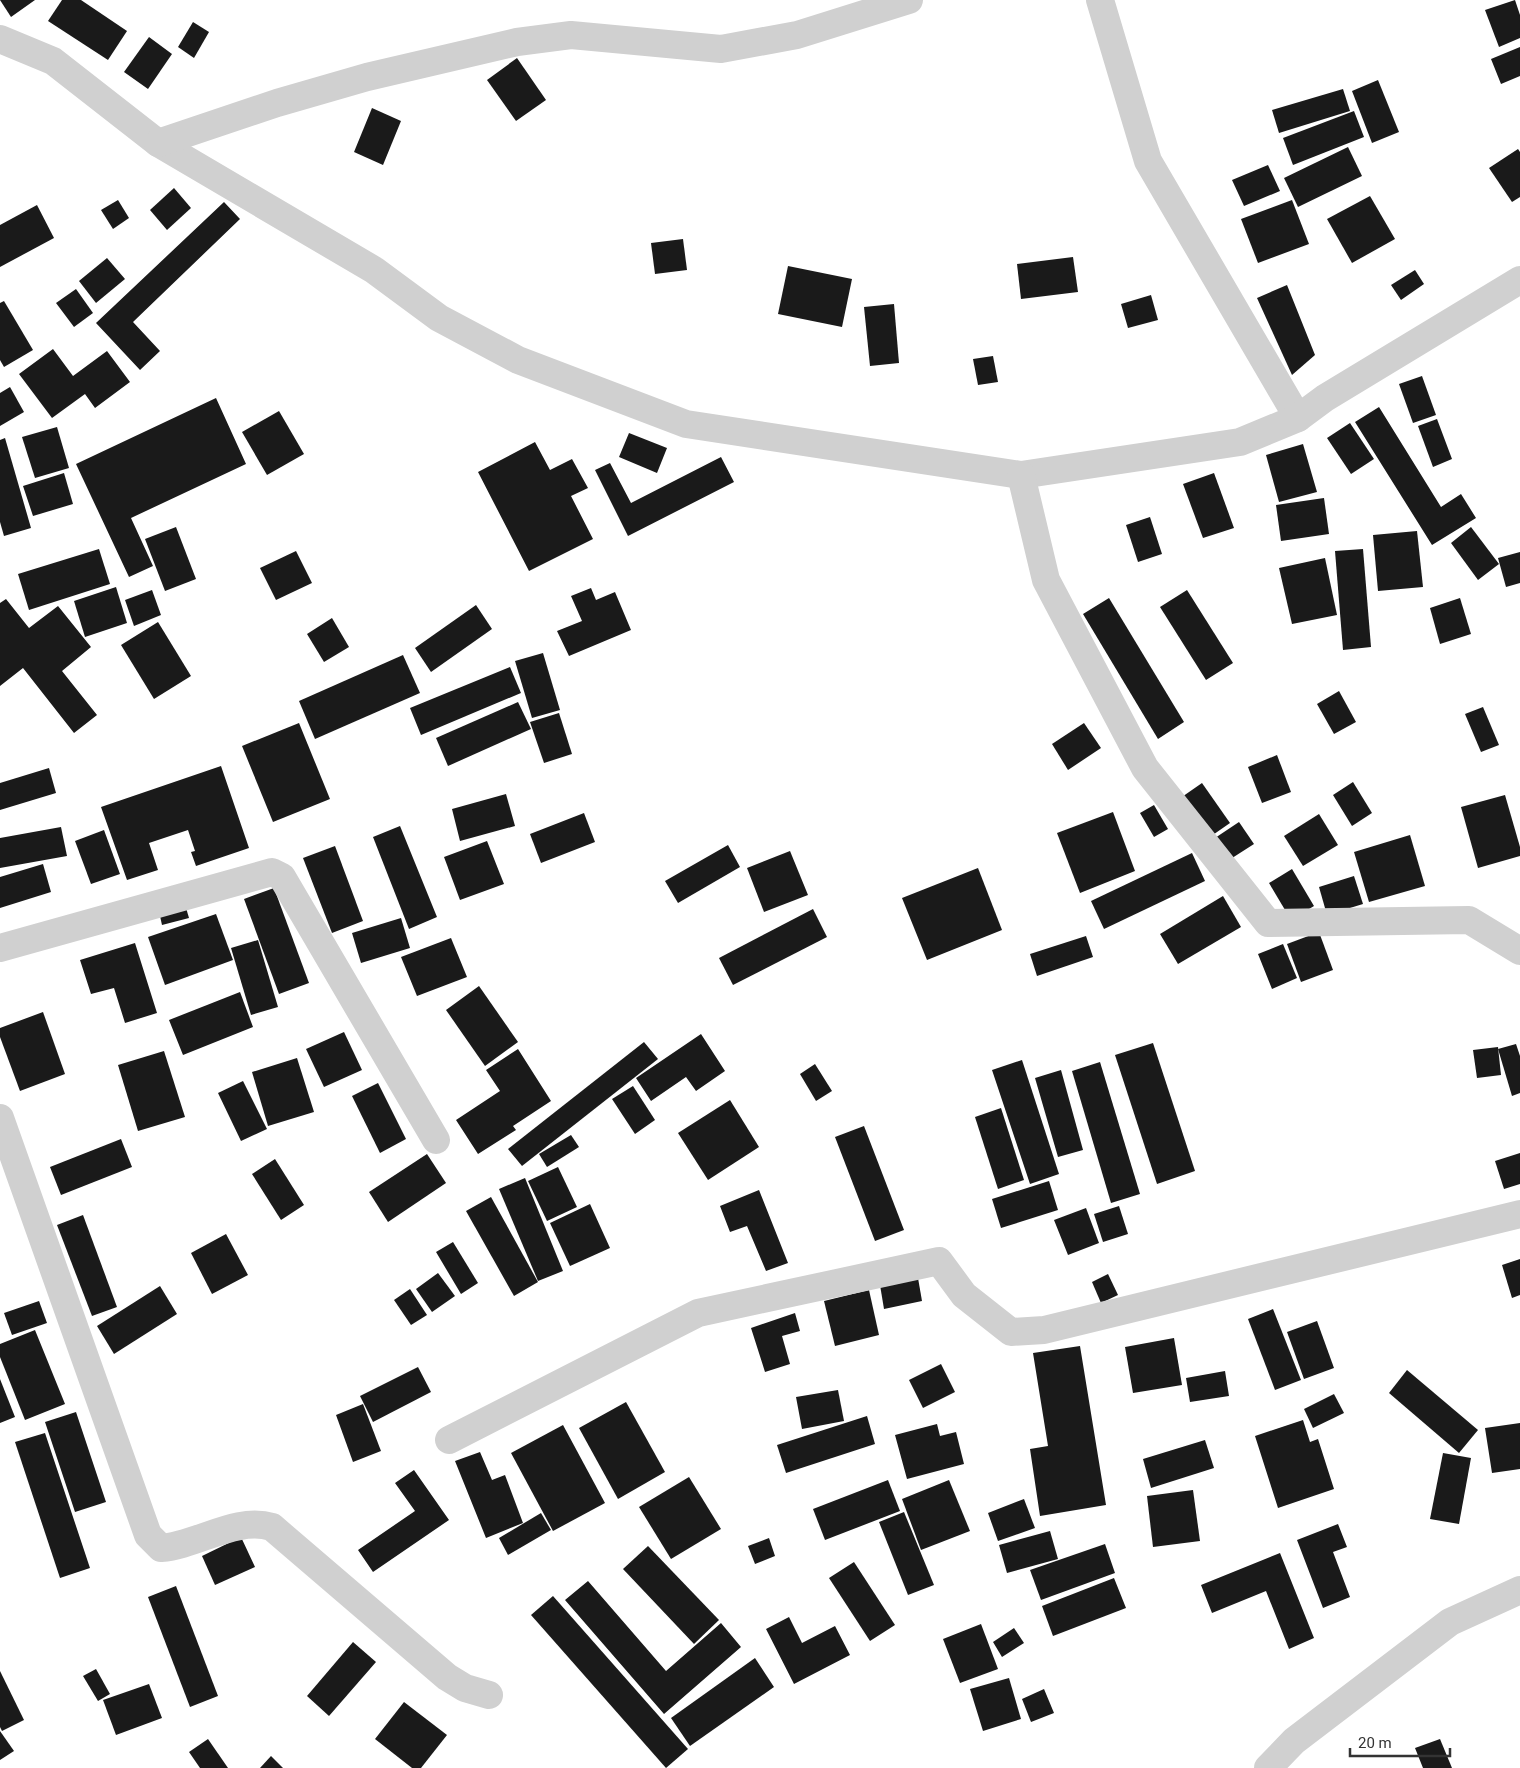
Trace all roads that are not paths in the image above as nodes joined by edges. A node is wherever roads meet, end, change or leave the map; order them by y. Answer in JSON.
{"nodes":[{"id":1,"x":909,"y":0,"type":"edge"},
{"id":2,"x":1100,"y":0,"type":"edge"},
{"id":3,"x":0,"y":39,"type":"edge"},
{"id":4,"x":158,"y":144,"type":"junction"},
{"id":5,"x":1520,"y":280,"type":"edge"},
{"id":6,"x":1298,"y":418,"type":"junction"},
{"id":7,"x":1021,"y":474,"type":"junction"},
{"id":8,"x":0,"y":948,"type":"edge"},
{"id":9,"x":1520,"y":951,"type":"edge"},
{"id":10,"x":0,"y":1118,"type":"edge"},
{"id":11,"x":436,"y":1140,"type":"dead end"},
{"id":12,"x":1520,"y":1214,"type":"edge"},
{"id":13,"x":449,"y":1440,"type":"dead end"},
{"id":14,"x":1520,"y":1590,"type":"edge"},
{"id":15,"x":489,"y":1695,"type":"dead end"},
{"id":16,"x":1268,"y":1768,"type":"edge"}],
"edges":[{"from":1,"to":4,"type":"street"},
{"from":2,"to":6,"type":"street"},
{"from":3,"to":4,"type":"street"},
{"from":4,"to":7,"type":"street"},
{"from":5,"to":6,"type":"street"},
{"from":6,"to":7,"type":"street"},
{"from":7,"to":9,"type":"street"},
{"from":8,"to":11,"type":"street"},
{"from":10,"to":15,"type":"street"},
{"from":12,"to":13,"type":"street"},
{"from":14,"to":16,"type":"street"}]}
